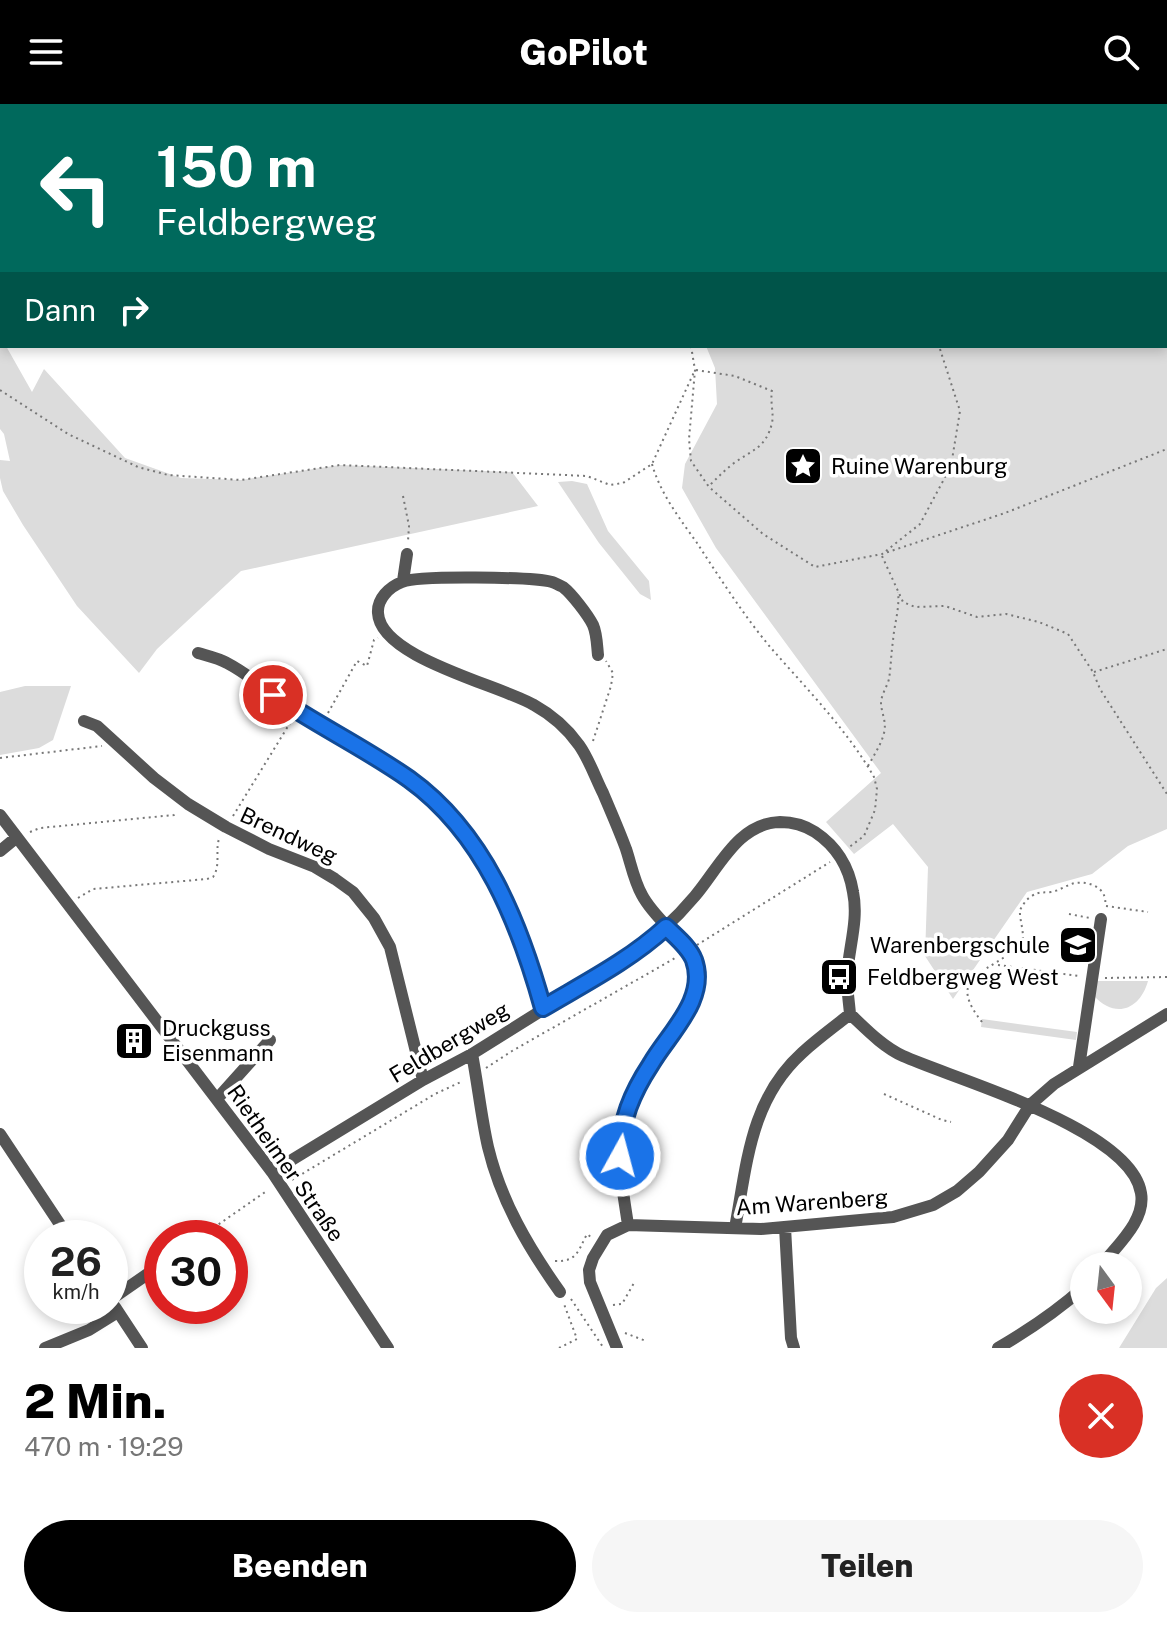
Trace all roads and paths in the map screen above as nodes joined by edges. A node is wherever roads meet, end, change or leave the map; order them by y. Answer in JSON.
{"nodes":[{"id":1,"x":691,"y":348,"type":"edge"},
{"id":2,"x":940,"y":348,"type":"edge"},
{"id":3,"x":695,"y":370,"type":"junction"},
{"id":4,"x":0,"y":390,"type":"edge"},
{"id":5,"x":1167,"y":449,"type":"edge"},
{"id":6,"x":652,"y":464,"type":"junction"},
{"id":7,"x":709,"y":487,"type":"junction"},
{"id":8,"x":403,"y":496,"type":"dead end"},
{"id":9,"x":407,"y":554,"type":"joint"},
{"id":10,"x":882,"y":554,"type":"junction"},
{"id":11,"x":403,"y":581,"type":"junction"},
{"id":12,"x":386,"y":634,"type":"junction"},
{"id":13,"x":1167,"y":649,"type":"edge"},
{"id":14,"x":198,"y":653,"type":"dead end"},
{"id":15,"x":598,"y":655,"type":"joint"},
{"id":16,"x":1093,"y":672,"type":"junction"},
{"id":17,"x":297,"y":711,"type":"junction"},
{"id":18,"x":84,"y":721,"type":"dead end"},
{"id":19,"x":321,"y":725,"type":"junction"},
{"id":20,"x":118,"y":744,"type":"junction"},
{"id":21,"x":0,"y":758,"type":"edge"},
{"id":22,"x":587,"y":758,"type":"junction"},
{"id":23,"x":868,"y":767,"type":"junction"},
{"id":24,"x":1167,"y":794,"type":"edge"},
{"id":25,"x":188,"y":804,"type":"junction"},
{"id":26,"x":0,"y":815,"type":"edge"},
{"id":27,"x":226,"y":827,"type":"junction"},
{"id":28,"x":17,"y":837,"type":"junction"},
{"id":29,"x":0,"y":851,"type":"edge"},
{"id":30,"x":839,"y":855,"type":"junction"},
{"id":31,"x":68,"y":904,"type":"junction"},
{"id":32,"x":1148,"y":912,"type":"dead end"},
{"id":33,"x":1069,"y":914,"type":"dead end"},
{"id":34,"x":1097,"y":919,"type":"joint"},
{"id":35,"x":666,"y":927,"type":"junction"},
{"id":36,"x":689,"y":950,"type":"junction"},
{"id":37,"x":543,"y":1008,"type":"junction"},
{"id":38,"x":850,"y":1014,"type":"junction"},
{"id":39,"x":1167,"y":1014,"type":"edge"},
{"id":40,"x":982,"y":1022,"type":"dead end"},
{"id":41,"x":270,"y":1040,"type":"dead end"},
{"id":42,"x":472,"y":1054,"type":"junction"},
{"id":43,"x":1079,"y":1067,"type":"junction"},
{"id":44,"x":476,"y":1074,"type":"junction"},
{"id":45,"x":423,"y":1080,"type":"junction"},
{"id":46,"x":884,"y":1094,"type":"dead end"},
{"id":47,"x":217,"y":1099,"type":"junction"},
{"id":48,"x":1030,"y":1105,"type":"junction"},
{"id":49,"x":951,"y":1122,"type":"dead end"},
{"id":50,"x":0,"y":1134,"type":"edge"},
{"id":51,"x":272,"y":1172,"type":"junction"},
{"id":52,"x":279,"y":1183,"type":"junction"},
{"id":53,"x":57,"y":1220,"type":"edge"},
{"id":54,"x":225,"y":1220,"type":"edge"},
{"id":55,"x":628,"y":1225,"type":"junction"},
{"id":56,"x":785,"y":1227,"type":"junction"},
{"id":57,"x":735,"y":1228,"type":"junction"},
{"id":58,"x":601,"y":1245,"type":"junction"},
{"id":59,"x":1112,"y":1252,"type":"edge"},
{"id":60,"x":538,"y":1261,"type":"junction"},
{"id":61,"x":144,"y":1279,"type":"edge"},
{"id":62,"x":634,"y":1283,"type":"dead end"},
{"id":63,"x":128,"y":1292,"type":"edge"},
{"id":64,"x":560,"y":1292,"type":"junction"},
{"id":65,"x":1070,"y":1299,"type":"edge"},
{"id":66,"x":610,"y":1306,"type":"dead end"},
{"id":67,"x":95,"y":1324,"type":"edge"},
{"id":68,"x":126,"y":1324,"type":"edge"},
{"id":69,"x":646,"y":1341,"type":"dead end"},
{"id":70,"x":615,"y":1342,"type":"edge"},
{"id":71,"x":45,"y":1348,"type":"edge"},
{"id":72,"x":142,"y":1348,"type":"edge"},
{"id":73,"x":388,"y":1348,"type":"edge"},
{"id":74,"x":559,"y":1348,"type":"edge"},
{"id":75,"x":603,"y":1348,"type":"edge"},
{"id":76,"x":794,"y":1348,"type":"edge"},
{"id":77,"x":998,"y":1348,"type":"edge"}],
"edges":[{"from":1,"to":3,"type":"path"},
{"from":2,"to":10,"type":"path"},
{"from":3,"to":6,"type":"path"},
{"from":3,"to":7,"type":"path"},
{"from":3,"to":7,"type":"path"},
{"from":4,"to":6,"type":"path"},
{"from":5,"to":10,"type":"path"},
{"from":6,"to":23,"type":"path"},
{"from":7,"to":10,"type":"path"},
{"from":8,"to":9,"type":"path"},
{"from":9,"to":11,"type":"street"},
{"from":10,"to":16,"type":"path"},
{"from":10,"to":23,"type":"path"},
{"from":11,"to":12,"type":"street"},
{"from":11,"to":15,"type":"street"},
{"from":12,"to":19,"type":"path"},
{"from":12,"to":22,"type":"street"},
{"from":13,"to":16,"type":"path"},
{"from":14,"to":17,"type":"street"},
{"from":15,"to":22,"type":"path"},
{"from":16,"to":24,"type":"path"},
{"from":17,"to":19,"type":"street"},
{"from":17,"to":27,"type":"path"},
{"from":18,"to":20,"type":"street","name":"Brendweg"},
{"from":19,"to":37,"type":"street"},
{"from":20,"to":21,"type":"path"},
{"from":20,"to":25,"type":"street","name":"Brendweg"},
{"from":22,"to":35,"type":"street"},
{"from":23,"to":30,"type":"path"},
{"from":25,"to":27,"type":"street","name":"Brendweg"},
{"from":25,"to":28,"type":"path"},
{"from":26,"to":28,"type":"street","name":"Rietheimer Straße"},
{"from":27,"to":31,"type":"path"},
{"from":27,"to":45,"type":"street","name":"Brendweg"},
{"from":28,"to":29,"type":"street"},
{"from":28,"to":31,"type":"street","name":"Rietheimer Straße"},
{"from":30,"to":35,"type":"street","name":"Feldbergweg"},
{"from":30,"to":36,"type":"path"},
{"from":30,"to":38,"type":"street","name":"Feldbergweg"},
{"from":31,"to":47,"type":"street","name":"Rietheimer Straße"},
{"from":32,"to":40,"type":"path"},
{"from":33,"to":34,"type":"path"},
{"from":34,"to":43,"type":"street"},
{"from":35,"to":36,"type":"street"},
{"from":35,"to":37,"type":"street","name":"Feldbergweg"},
{"from":36,"to":44,"type":"path"},
{"from":36,"to":55,"type":"street"},
{"from":37,"to":42,"type":"street","name":"Feldbergweg"},
{"from":38,"to":48,"type":"street"},
{"from":38,"to":57,"type":"street"},
{"from":39,"to":43,"type":"street","name":"Am Warenberg"},
{"from":41,"to":47,"type":"street"},
{"from":42,"to":44,"type":"street"},
{"from":42,"to":45,"type":"street","name":"Feldbergweg"},
{"from":43,"to":48,"type":"street","name":"Am Warenberg"},
{"from":44,"to":52,"type":"path"},
{"from":44,"to":60,"type":"street"},
{"from":45,"to":51,"type":"street","name":"Feldbergweg"},
{"from":46,"to":49,"type":"path"},
{"from":47,"to":51,"type":"street","name":"Rietheimer Straße"},
{"from":48,"to":56,"type":"street","name":"Am Warenberg"},
{"from":48,"to":59,"type":"street"},
{"from":50,"to":53,"type":"street"},
{"from":51,"to":52,"type":"street","name":"Rietheimer Straße"},
{"from":52,"to":54,"type":"path"},
{"from":52,"to":73,"type":"street","name":"Rietheimer Straße"},
{"from":55,"to":57,"type":"street","name":"Am Warenberg"},
{"from":55,"to":58,"type":"street"},
{"from":56,"to":57,"type":"street","name":"Am Warenberg"},
{"from":56,"to":76,"type":"street"},
{"from":58,"to":60,"type":"path"},
{"from":58,"to":70,"type":"street"},
{"from":60,"to":64,"type":"street"},
{"from":61,"to":63,"type":"street"},
{"from":62,"to":66,"type":"path"},
{"from":64,"to":74,"type":"path"},
{"from":64,"to":75,"type":"path"},
{"from":65,"to":77,"type":"street"},
{"from":67,"to":71,"type":"street"},
{"from":68,"to":72,"type":"street"},
{"from":69,"to":70,"type":"path"}]}
